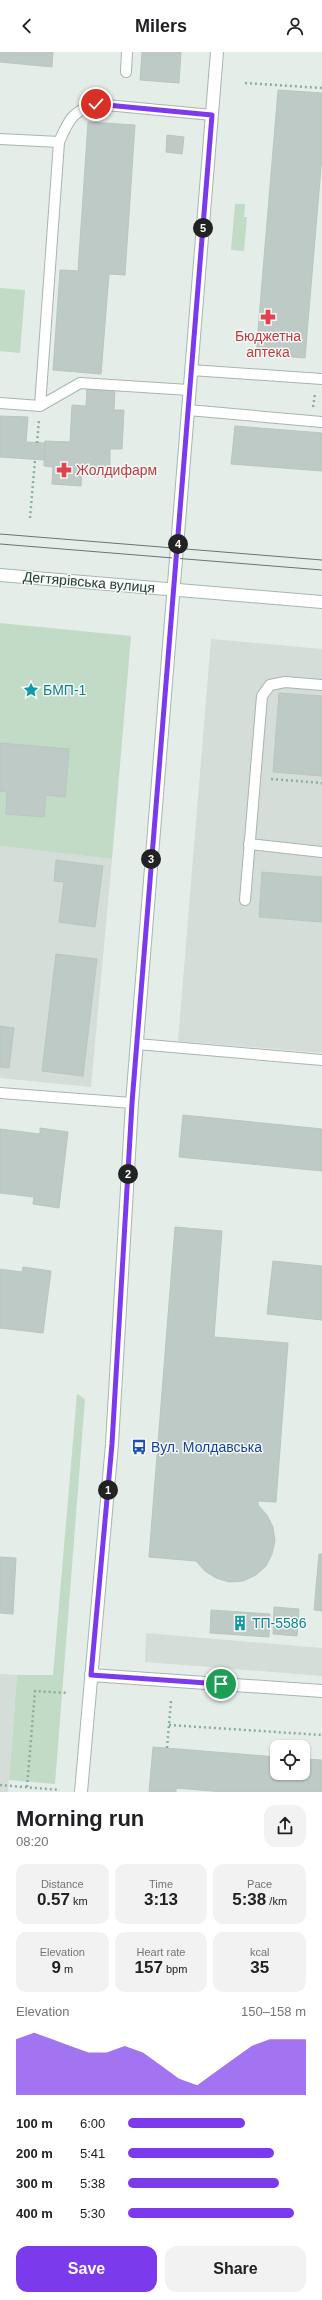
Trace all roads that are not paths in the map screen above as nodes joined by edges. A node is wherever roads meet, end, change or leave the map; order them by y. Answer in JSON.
{"nodes":[{"id":1,"x":127,"y":52,"type":"edge"},
{"id":2,"x":217,"y":52,"type":"edge"},
{"id":3,"x":126,"y":72,"type":"dead end"},
{"id":4,"x":212,"y":115,"type":"junction"},
{"id":5,"x":0,"y":139,"type":"edge"},
{"id":6,"x":59,"y":142,"type":"junction"},
{"id":7,"x":191,"y":370,"type":"junction"},
{"id":8,"x":319,"y":378,"type":"edge"},
{"id":9,"x":190,"y":390,"type":"junction"},
{"id":10,"x":0,"y":403,"type":"edge"},
{"id":11,"x":40,"y":406,"type":"junction"},
{"id":12,"x":188,"y":410,"type":"junction"},
{"id":13,"x":317,"y":421,"type":"edge"},
{"id":14,"x":0,"y":575,"type":"edge"},
{"id":15,"x":174,"y":589,"type":"junction"},
{"id":16,"x":322,"y":602,"type":"edge"},
{"id":17,"x":322,"y":685,"type":"edge"},
{"id":18,"x":249,"y":844,"type":"junction"},
{"id":19,"x":322,"y":852,"type":"edge"},
{"id":20,"x":245,"y":900,"type":"dead end"},
{"id":21,"x":137,"y":1044,"type":"junction"},
{"id":22,"x":322,"y":1060,"type":"edge"},
{"id":23,"x":0,"y":1093,"type":"edge"},
{"id":24,"x":132,"y":1103,"type":"junction"},
{"id":25,"x":91,"y":1675,"type":"junction"},
{"id":26,"x":322,"y":1691,"type":"edge"},
{"id":27,"x":81,"y":1792,"type":"edge"},
{"id":28,"x":85,"y":1792,"type":"edge"}],
"edges":[{"from":1,"to":3,"type":"lane"},
{"from":2,"to":4,"type":"street"},
{"from":4,"to":6,"type":"lane"},
{"from":4,"to":7,"type":"street"},
{"from":5,"to":6,"type":"lane"},
{"from":6,"to":11,"type":"lane"},
{"from":7,"to":8,"type":"lane"},
{"from":7,"to":9,"type":"street"},
{"from":9,"to":11,"type":"lane"},
{"from":9,"to":12,"type":"street"},
{"from":10,"to":11,"type":"lane"},
{"from":12,"to":13,"type":"lane"},
{"from":12,"to":15,"type":"street"},
{"from":14,"to":15,"type":"street","name":"Дегтярівська вулиця"},
{"from":15,"to":16,"type":"street","name":"Дегтярівська вулиця"},
{"from":15,"to":21,"type":"street"},
{"from":17,"to":18,"type":"lane"},
{"from":18,"to":19,"type":"lane"},
{"from":18,"to":20,"type":"lane"},
{"from":21,"to":22,"type":"lane"},
{"from":21,"to":24,"type":"street"},
{"from":23,"to":24,"type":"lane"},
{"from":24,"to":25,"type":"street"},
{"from":25,"to":26,"type":"street"},
{"from":25,"to":27,"type":"street"},
{"from":27,"to":28,"type":"lane"}]}
